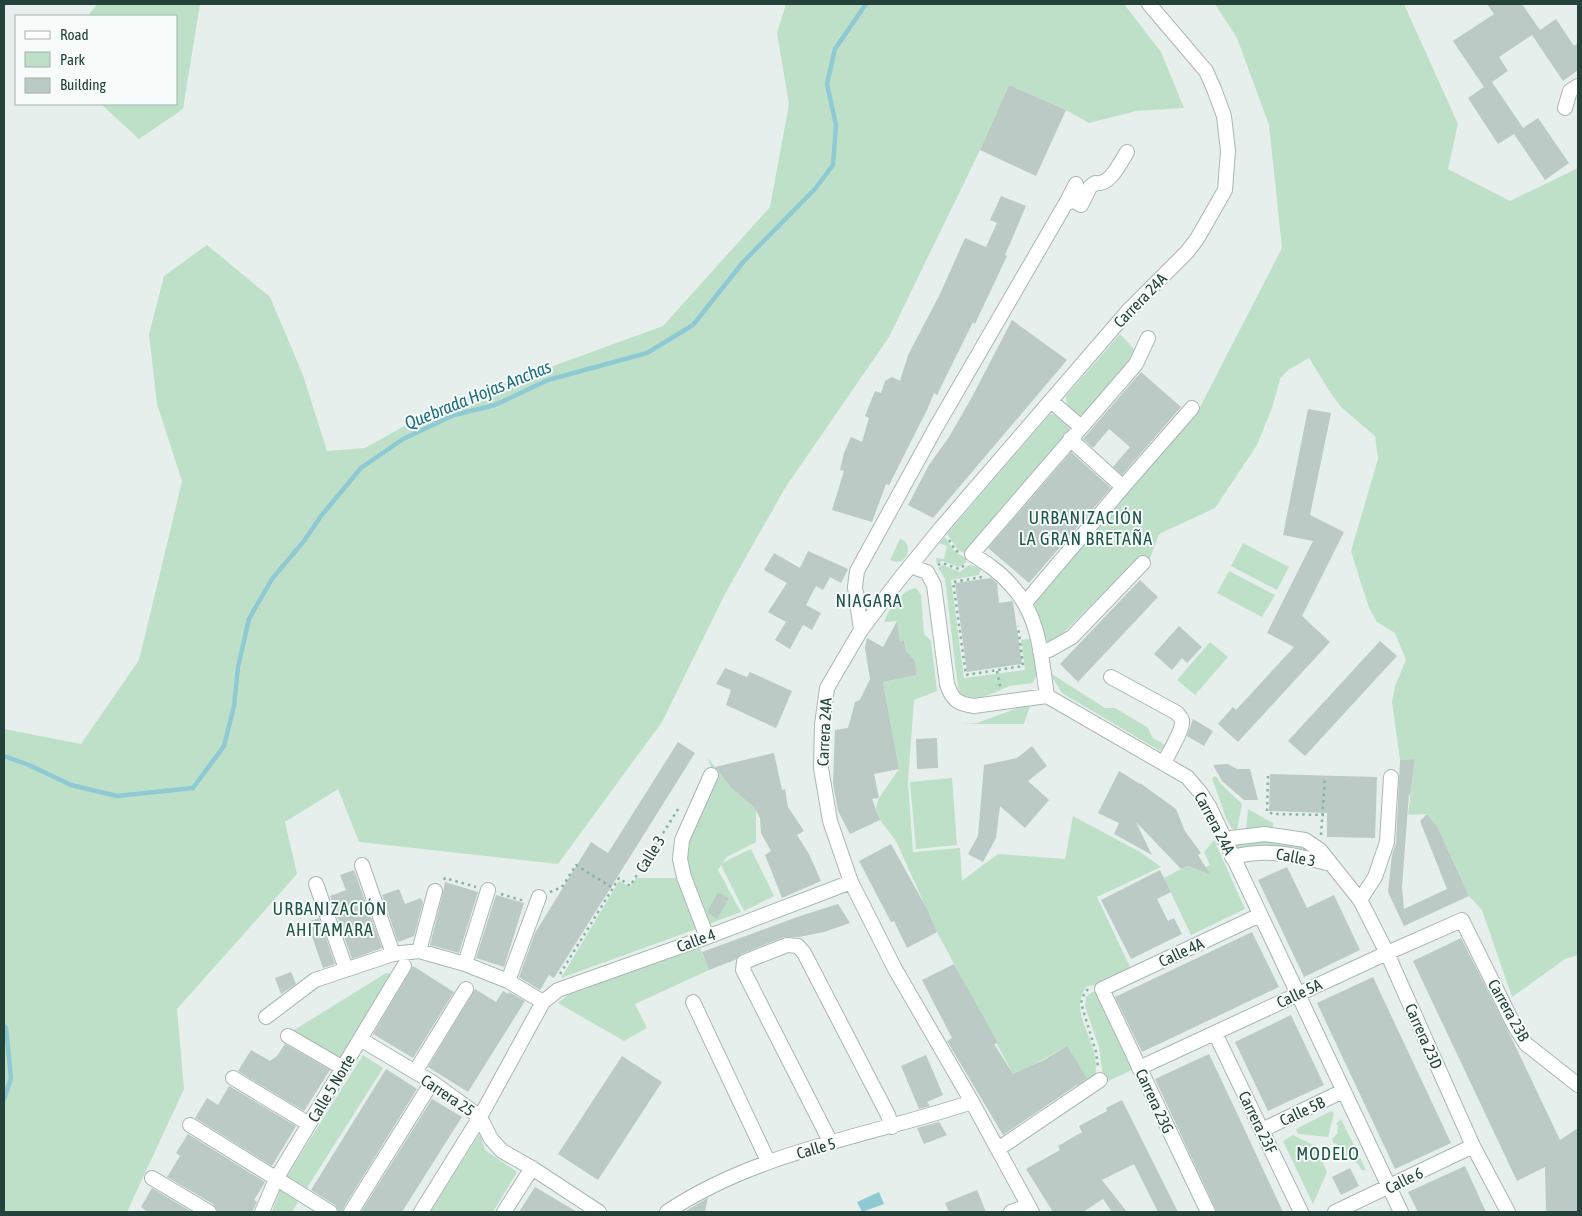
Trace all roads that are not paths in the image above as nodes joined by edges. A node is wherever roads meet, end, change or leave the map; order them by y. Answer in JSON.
{"nodes":[{"id":1,"x":1149,"y":4,"type":"edge"},
{"id":2,"x":1578,"y":86,"type":"edge"},
{"id":3,"x":1565,"y":108,"type":"dead end"},
{"id":4,"x":1127,"y":152,"type":"dead end"},
{"id":5,"x":1076,"y":184,"type":"dead end"},
{"id":6,"x":1066,"y":203,"type":"junction"},
{"id":7,"x":1148,"y":338,"type":"dead end"},
{"id":8,"x":1051,"y":401,"type":"junction"},
{"id":9,"x":1192,"y":408,"type":"dead end"},
{"id":10,"x":1081,"y":428,"type":"junction"},
{"id":11,"x":1070,"y":439,"type":"junction"},
{"id":12,"x":1123,"y":487,"type":"junction"},
{"id":13,"x":1143,"y":563,"type":"dead end"},
{"id":14,"x":910,"y":566,"type":"junction"},
{"id":15,"x":1025,"y":603,"type":"junction"},
{"id":16,"x":860,"y":630,"type":"junction"},
{"id":17,"x":1040,"y":651,"type":"junction"},
{"id":18,"x":1111,"y":677,"type":"dead end"},
{"id":19,"x":1047,"y":696,"type":"junction"},
{"id":20,"x":1164,"y":763,"type":"junction"},
{"id":21,"x":711,"y":775,"type":"dead end"},
{"id":22,"x":1391,"y":777,"type":"dead end"},
{"id":23,"x":1223,"y":839,"type":"junction"},
{"id":24,"x":1232,"y":857,"type":"junction"},
{"id":25,"x":1331,"y":864,"type":"junction"},
{"id":26,"x":362,"y":866,"type":"dead end"},
{"id":27,"x":851,"y":882,"type":"junction"},
{"id":28,"x":316,"y":884,"type":"dead end"},
{"id":29,"x":488,"y":890,"type":"dead end"},
{"id":30,"x":435,"y":891,"type":"dead end"},
{"id":31,"x":539,"y":897,"type":"road end"},
{"id":32,"x":1360,"y":900,"type":"junction"},
{"id":33,"x":1260,"y":915,"type":"junction"},
{"id":34,"x":1459,"y":920,"type":"joint"},
{"id":35,"x":706,"y":937,"type":"junction"},
{"id":36,"x":419,"y":951,"type":"junction"},
{"id":37,"x":1387,"y":953,"type":"junction"},
{"id":38,"x":393,"y":954,"type":"junction"},
{"id":39,"x":465,"y":964,"type":"junction"},
{"id":40,"x":404,"y":966,"type":"dead end"},
{"id":41,"x":346,"y":969,"type":"junction"},
{"id":42,"x":508,"y":981,"type":"junction"},
{"id":43,"x":466,"y":989,"type":"dead end"},
{"id":44,"x":1102,"y":989,"type":"joint"},
{"id":45,"x":1297,"y":994,"type":"junction"},
{"id":46,"x":543,"y":1002,"type":"junction"},
{"id":47,"x":693,"y":1002,"type":"dead end"},
{"id":48,"x":266,"y":1016,"type":"dead end"},
{"id":49,"x":1215,"y":1033,"type":"junction"},
{"id":50,"x":288,"y":1036,"type":"dead end"},
{"id":51,"x":360,"y":1039,"type":"junction"},
{"id":52,"x":342,"y":1068,"type":"junction"},
{"id":53,"x":1139,"y":1068,"type":"junction"},
{"id":54,"x":415,"y":1072,"type":"junction"},
{"id":55,"x":233,"y":1078,"type":"dead end"},
{"id":56,"x":1100,"y":1080,"type":"road end"},
{"id":57,"x":432,"y":1082,"type":"junction"},
{"id":58,"x":1578,"y":1085,"type":"edge"},
{"id":59,"x":1343,"y":1091,"type":"junction"},
{"id":60,"x":972,"y":1102,"type":"junction"},
{"id":61,"x":480,"y":1117,"type":"junction"},
{"id":62,"x":190,"y":1124,"type":"dead end"},
{"id":63,"x":309,"y":1124,"type":"junction"},
{"id":64,"x":892,"y":1127,"type":"junction"},
{"id":65,"x":1262,"y":1130,"type":"junction"},
{"id":66,"x":831,"y":1143,"type":"junction"},
{"id":67,"x":1473,"y":1146,"type":"junction"},
{"id":68,"x":998,"y":1149,"type":"junction"},
{"id":69,"x":768,"y":1161,"type":"junction"},
{"id":70,"x":532,"y":1168,"type":"junction"},
{"id":71,"x":152,"y":1178,"type":"dead end"},
{"id":72,"x":276,"y":1179,"type":"junction"},
{"id":73,"x":1389,"y":1187,"type":"junction"},
{"id":74,"x":578,"y":1207,"type":"edge"},
{"id":75,"x":1030,"y":1209,"type":"edge"},
{"id":76,"x":209,"y":1212,"type":"edge"},
{"id":77,"x":262,"y":1212,"type":"edge"},
{"id":78,"x":330,"y":1212,"type":"edge"},
{"id":79,"x":351,"y":1212,"type":"edge"},
{"id":80,"x":421,"y":1212,"type":"edge"},
{"id":81,"x":504,"y":1212,"type":"edge"},
{"id":82,"x":599,"y":1212,"type":"edge"},
{"id":83,"x":667,"y":1212,"type":"edge"},
{"id":84,"x":1011,"y":1212,"type":"edge"},
{"id":85,"x":1208,"y":1212,"type":"edge"},
{"id":86,"x":1301,"y":1212,"type":"edge"},
{"id":87,"x":1335,"y":1212,"type":"edge"},
{"id":88,"x":1401,"y":1212,"type":"edge"},
{"id":89,"x":1508,"y":1212,"type":"edge"}],
"edges":[{"from":1,"to":8,"type":"street","name":"Carrera 24A"},
{"from":2,"to":3,"type":"street"},
{"from":4,"to":6,"type":"street"},
{"from":5,"to":6,"type":"street"},
{"from":6,"to":16,"type":"street"},
{"from":7,"to":10,"type":"street"},
{"from":8,"to":10,"type":"street"},
{"from":8,"to":14,"type":"street","name":"Carrera 24A"},
{"from":9,"to":12,"type":"street"},
{"from":10,"to":11,"type":"street"},
{"from":11,"to":12,"type":"street"},
{"from":11,"to":15,"type":"street"},
{"from":12,"to":15,"type":"street"},
{"from":13,"to":17,"type":"street"},
{"from":14,"to":16,"type":"street","name":"Carrera 24A"},
{"from":14,"to":19,"type":"street"},
{"from":15,"to":17,"type":"street"},
{"from":16,"to":27,"type":"street","name":"Carrera 24A"},
{"from":17,"to":19,"type":"street"},
{"from":18,"to":20,"type":"street"},
{"from":19,"to":20,"type":"street","name":"Carrera 24A"},
{"from":20,"to":23,"type":"street","name":"Carrera 24A"},
{"from":21,"to":35,"type":"street"},
{"from":22,"to":32,"type":"street"},
{"from":23,"to":24,"type":"street","name":"Carrera 24A"},
{"from":23,"to":25,"type":"street","name":"Calle 3"},
{"from":24,"to":25,"type":"street","name":"Calle 3"},
{"from":24,"to":33,"type":"street","name":"Carrera 24A"},
{"from":25,"to":32,"type":"street","name":"Carrera 23D"},
{"from":26,"to":38,"type":"street"},
{"from":27,"to":35,"type":"street","name":"Calle 4"},
{"from":27,"to":60,"type":"street","name":"Carrera 24A"},
{"from":28,"to":41,"type":"street"},
{"from":29,"to":39,"type":"street"},
{"from":30,"to":36,"type":"street"},
{"from":31,"to":42,"type":"street"},
{"from":32,"to":37,"type":"street","name":"Carrera 23D"},
{"from":33,"to":44,"type":"street","name":"Calle 4A"},
{"from":33,"to":45,"type":"street","name":"Carrera 24A"},
{"from":34,"to":37,"type":"street","name":"Calle 5A"},
{"from":34,"to":58,"type":"street","name":"Carrera 23B"},
{"from":35,"to":46,"type":"street","name":"Calle 4"},
{"from":36,"to":38,"type":"street"},
{"from":36,"to":39,"type":"street"},
{"from":37,"to":45,"type":"street","name":"Calle 5A"},
{"from":37,"to":67,"type":"street","name":"Carrera 23D"},
{"from":38,"to":41,"type":"street"},
{"from":39,"to":42,"type":"street"},
{"from":40,"to":51,"type":"street","name":"Calle 5 Norte"},
{"from":41,"to":48,"type":"street"},
{"from":42,"to":46,"type":"street"},
{"from":43,"to":54,"type":"street"},
{"from":44,"to":53,"type":"street","name":"Carrera 23G"},
{"from":45,"to":49,"type":"street","name":"Calle 5A"},
{"from":45,"to":59,"type":"street","name":"Carrera 24A"},
{"from":46,"to":61,"type":"street"},
{"from":47,"to":69,"type":"street"},
{"from":49,"to":53,"type":"street","name":"Calle 5A"},
{"from":49,"to":65,"type":"street","name":"Carrera 23F"},
{"from":50,"to":52,"type":"street"},
{"from":51,"to":52,"type":"street","name":"Calle 5 Norte"},
{"from":51,"to":54,"type":"street","name":"Carrera 25"},
{"from":52,"to":63,"type":"street","name":"Calle 5 Norte"},
{"from":53,"to":85,"type":"street","name":"Carrera 23G"},
{"from":54,"to":57,"type":"street","name":"Carrera 25"},
{"from":55,"to":63,"type":"street"},
{"from":56,"to":68,"type":"street"},
{"from":57,"to":61,"type":"street","name":"Carrera 25"},
{"from":57,"to":79,"type":"street"},
{"from":59,"to":65,"type":"street","name":"Calle 5B"},
{"from":59,"to":73,"type":"street","name":"Carrera 24A"},
{"from":60,"to":64,"type":"street","name":"Calle 5"},
{"from":60,"to":68,"type":"street","name":"Carrera 24A"},
{"from":61,"to":70,"type":"street","name":"Carrera 25"},
{"from":61,"to":80,"type":"street"},
{"from":62,"to":72,"type":"street"},
{"from":63,"to":72,"type":"street","name":"Calle 5 Norte"},
{"from":64,"to":66,"type":"street","name":"Calle 5"},
{"from":64,"to":66,"type":"street"},
{"from":65,"to":86,"type":"street","name":"Carrera 23F"},
{"from":66,"to":69,"type":"street","name":"Calle 5"},
{"from":67,"to":73,"type":"street","name":"Calle 6"},
{"from":67,"to":89,"type":"street","name":"Carrera 23D"},
{"from":68,"to":75,"type":"street","name":"Carrera 24A"},
{"from":69,"to":83,"type":"street","name":"Calle 5"},
{"from":70,"to":74,"type":"street","name":"Carrera 25"},
{"from":70,"to":81,"type":"street"},
{"from":71,"to":76,"type":"street"},
{"from":72,"to":77,"type":"street","name":"Calle 5 Norte"},
{"from":72,"to":78,"type":"street"},
{"from":73,"to":87,"type":"street","name":"Calle 6"},
{"from":73,"to":88,"type":"street","name":"Carrera 24A"},
{"from":74,"to":82,"type":"street","name":"Carrera 25"},
{"from":75,"to":84,"type":"street"}]}
